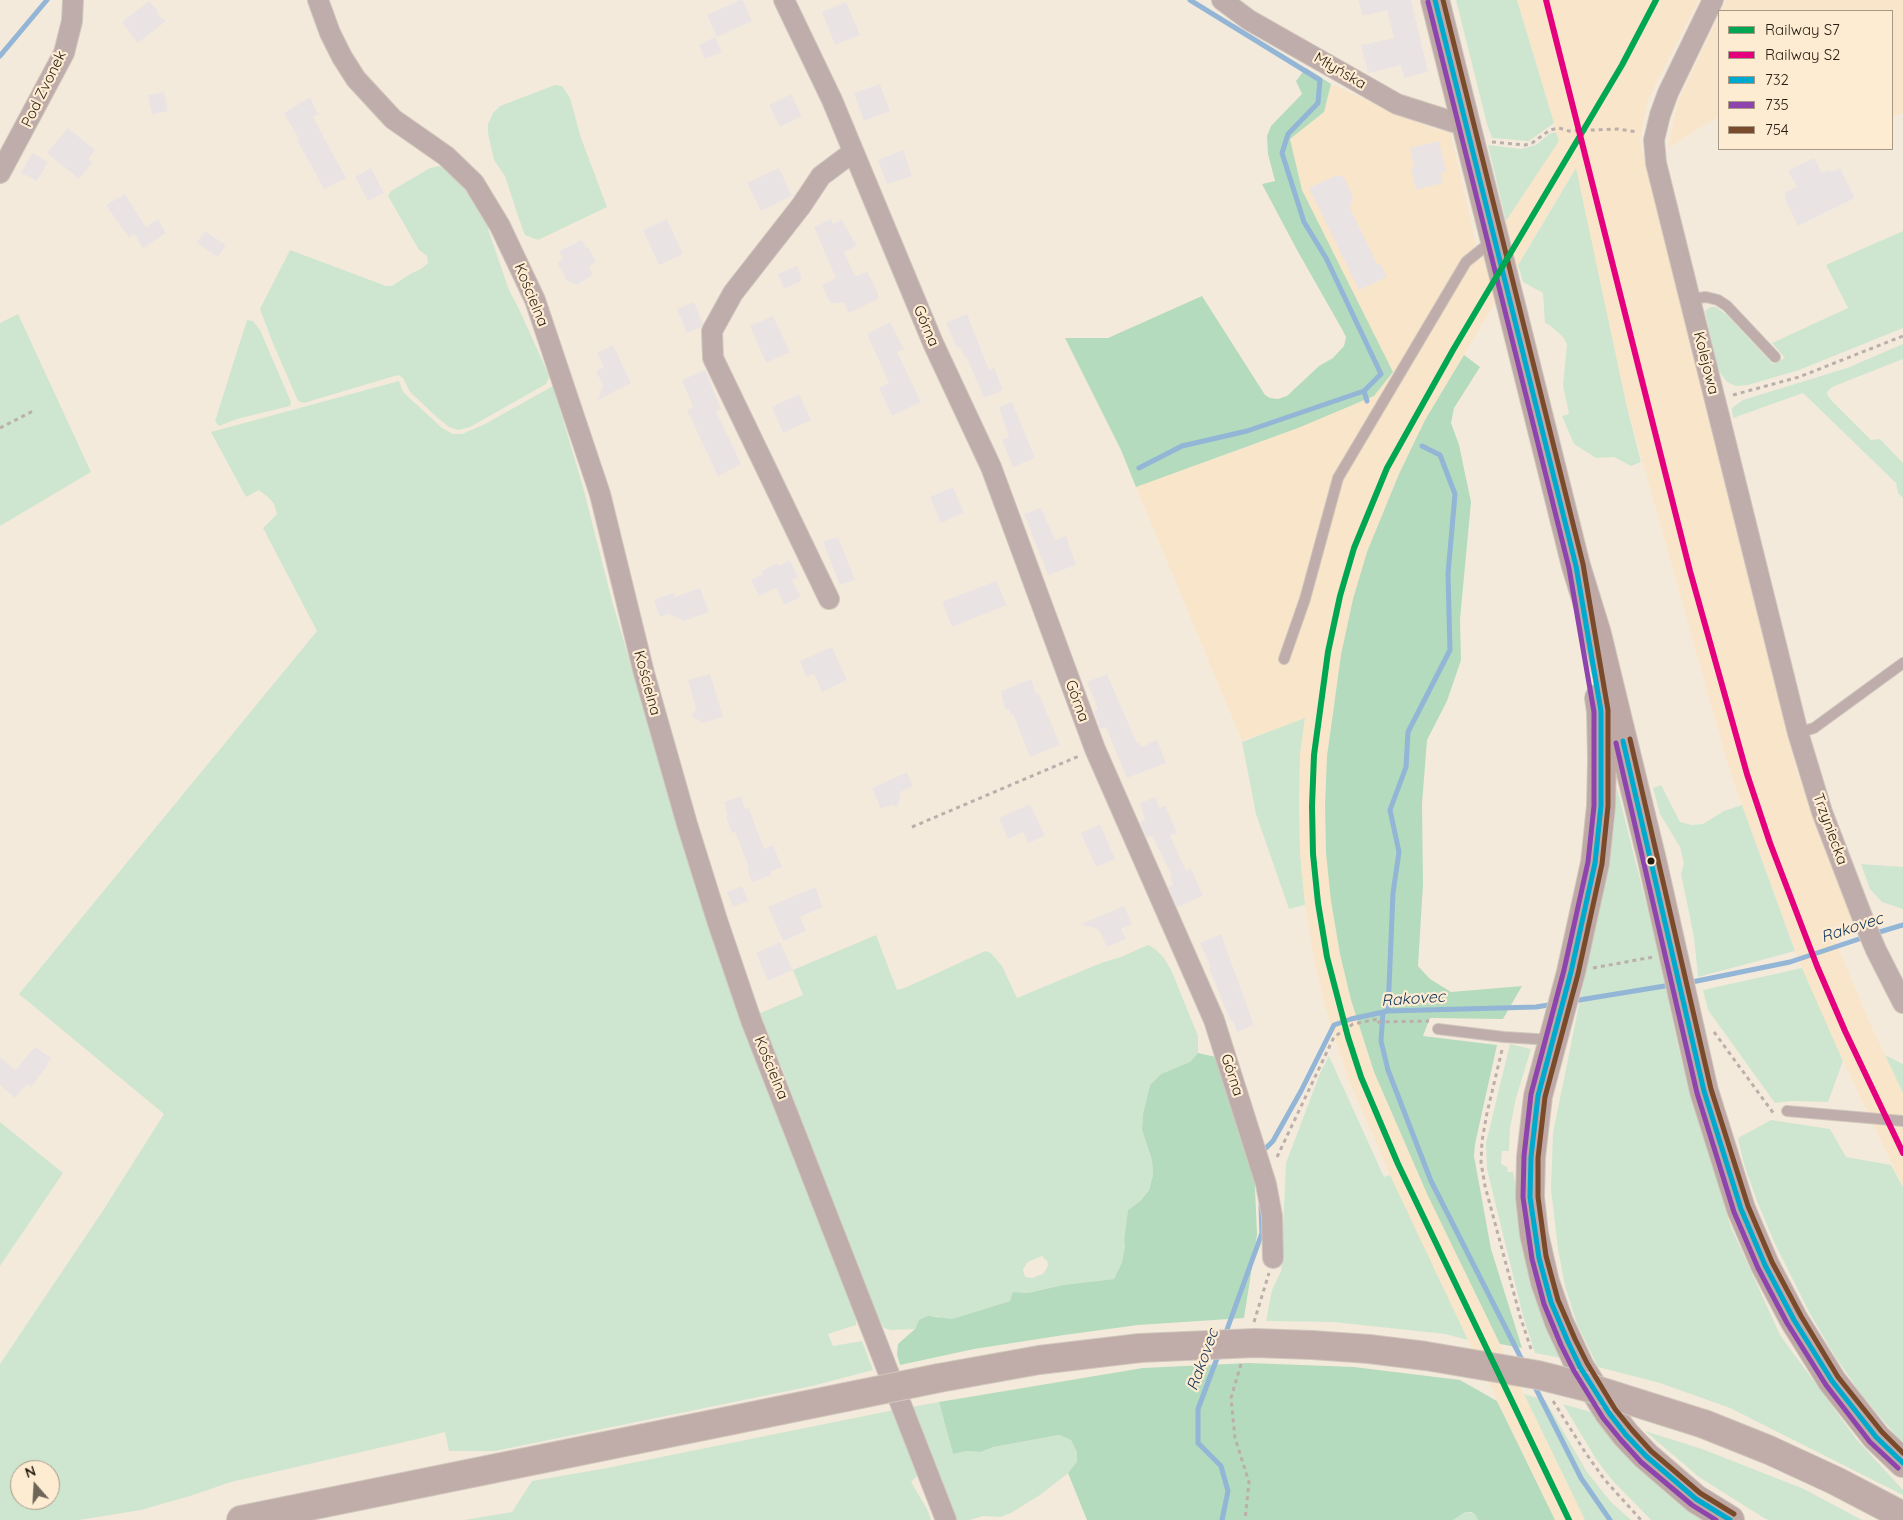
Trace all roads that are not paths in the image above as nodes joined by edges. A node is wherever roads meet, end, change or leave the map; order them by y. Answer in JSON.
{"nodes":[{"id":1,"x":73,"y":0,"type":"edge"},
{"id":2,"x":318,"y":0,"type":"edge"},
{"id":3,"x":784,"y":0,"type":"edge"},
{"id":4,"x":1222,"y":0,"type":"edge"},
{"id":5,"x":1435,"y":0,"type":"edge"},
{"id":6,"x":1713,"y":0,"type":"edge"},
{"id":7,"x":1467,"y":132,"type":"junction"},
{"id":8,"x":852,"y":152,"type":"junction"},
{"id":9,"x":0,"y":173,"type":"edge"},
{"id":10,"x":1495,"y":239,"type":"junction"},
{"id":11,"x":1690,"y":298,"type":"junction"},
{"id":12,"x":1775,"y":357,"type":"dead end"},
{"id":13,"x":1576,"y":566,"type":"junction"},
{"id":14,"x":829,"y":599,"type":"dead end"},
{"id":15,"x":1284,"y":659,"type":"dead end"},
{"id":16,"x":1903,"y":663,"type":"edge"},
{"id":17,"x":1798,"y":733,"type":"junction"},
{"id":18,"x":1903,"y":1003,"type":"edge"},
{"id":19,"x":1438,"y":1029,"type":"road end"},
{"id":20,"x":1555,"y":1030,"type":"junction"},
{"id":21,"x":1787,"y":1111,"type":"road end"},
{"id":22,"x":1903,"y":1121,"type":"edge"},
{"id":23,"x":1274,"y":1258,"type":"road end"},
{"id":24,"x":1903,"y":1463,"type":"edge"},
{"id":25,"x":1903,"y":1516,"type":"edge"},
{"id":26,"x":241,"y":1520,"type":"edge"},
{"id":27,"x":946,"y":1520,"type":"edge"},
{"id":28,"x":1730,"y":1520,"type":"edge"}],
"edges":[{"from":1,"to":9,"type":"street","name":"Pod Zvonek"},
{"from":2,"to":27,"type":"street","name":"Kościelna"},
{"from":3,"to":8,"type":"street","name":"Górna"},
{"from":4,"to":7,"type":"street","name":"Młyńska"},
{"from":5,"to":7,"type":"main road"},
{"from":6,"to":11,"type":"street","name":"Kolejowa"},
{"from":7,"to":10,"type":"main road"},
{"from":8,"to":14,"type":"street"},
{"from":8,"to":23,"type":"street","name":"Górna"},
{"from":10,"to":13,"type":"main road"},
{"from":10,"to":15,"type":"lane"},
{"from":11,"to":12,"type":"lane"},
{"from":11,"to":17,"type":"street","name":"Kolejowa"},
{"from":13,"to":20,"type":"main road"},
{"from":13,"to":24,"type":"main road"},
{"from":16,"to":17,"type":"lane"},
{"from":17,"to":18,"type":"street","name":"Trzyniecka"},
{"from":19,"to":20,"type":"lane"},
{"from":20,"to":28,"type":"main road"},
{"from":21,"to":22,"type":"lane"},
{"from":25,"to":26,"type":"main road","bridge":true}]}
